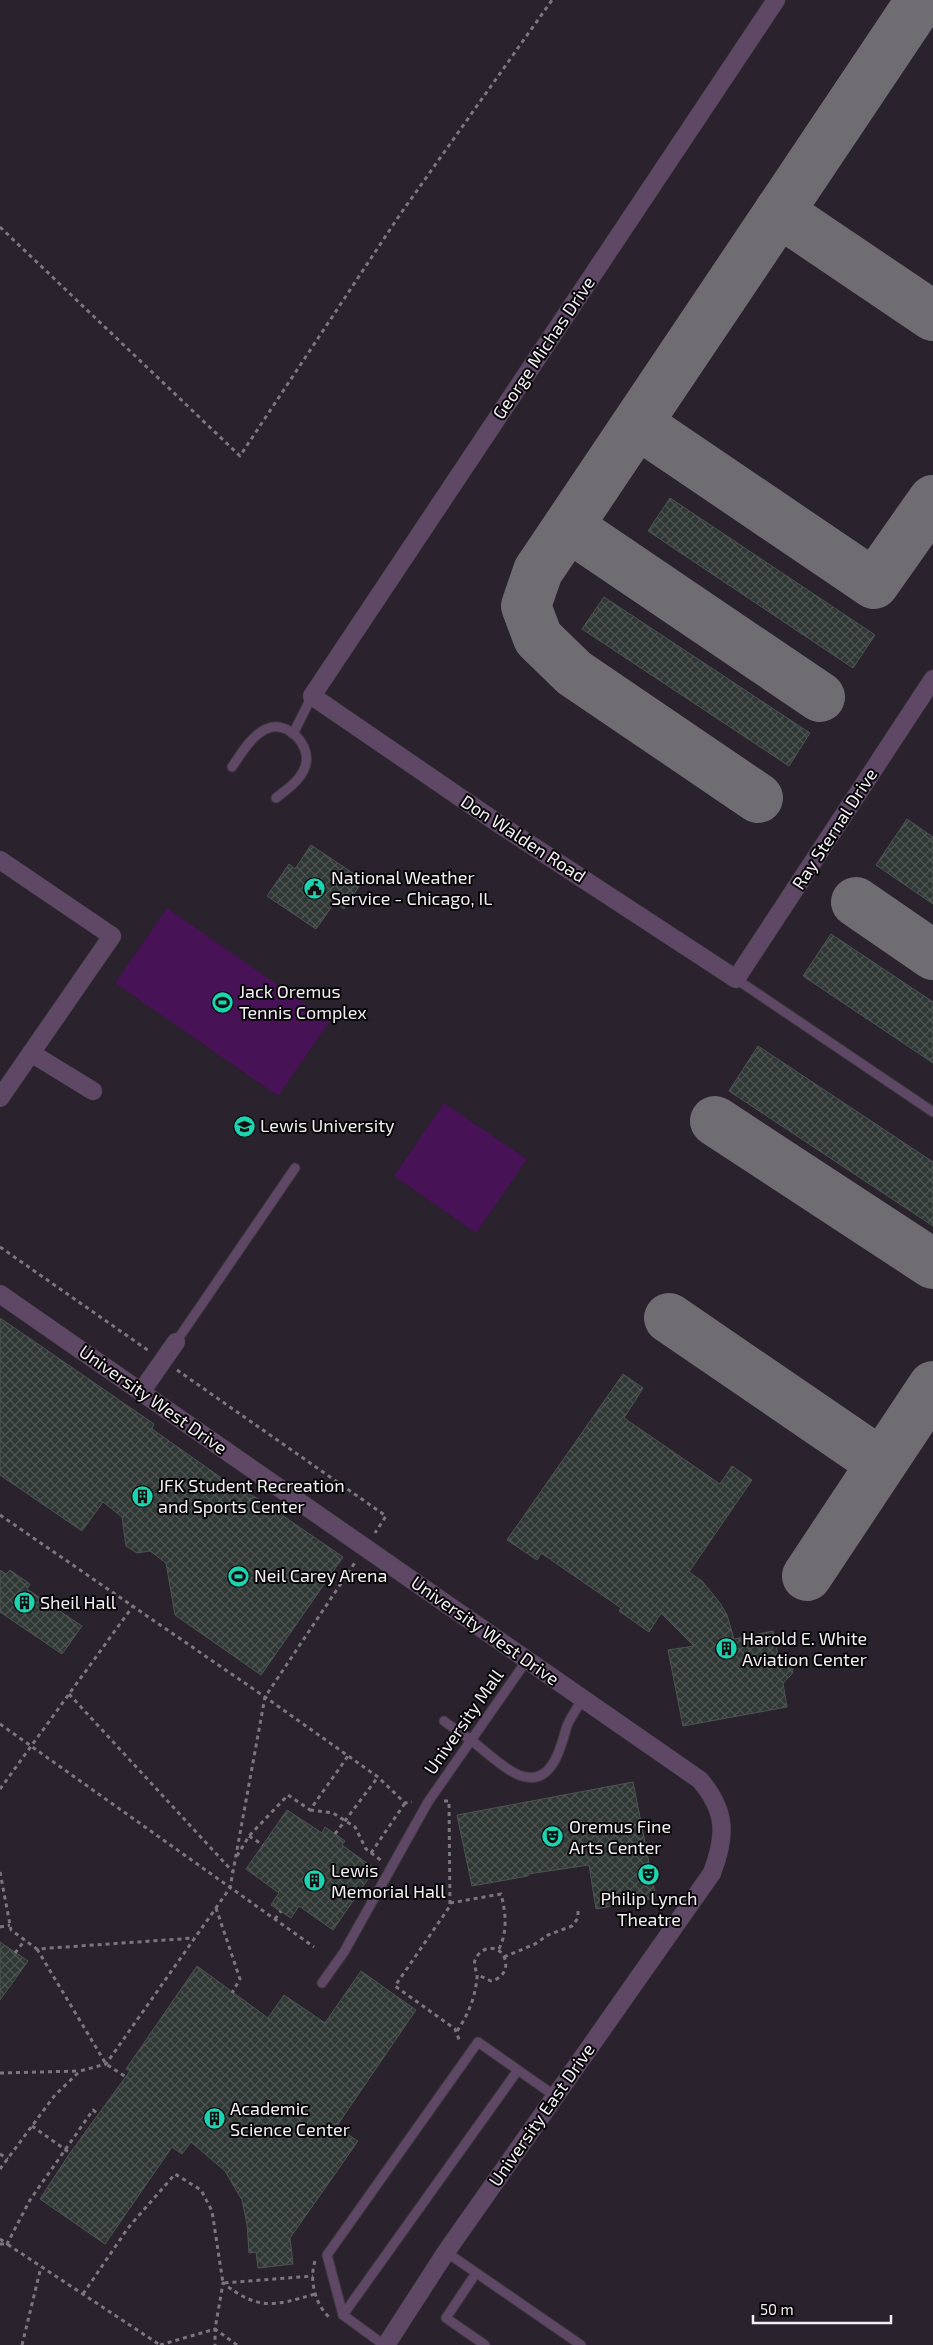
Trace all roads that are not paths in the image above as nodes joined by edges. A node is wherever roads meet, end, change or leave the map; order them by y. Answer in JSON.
{"nodes":[{"id":1,"x":776,"y":0,"type":"edge"},
{"id":2,"x":933,"y":679,"type":"edge"},
{"id":3,"x":312,"y":696,"type":"junction"},
{"id":4,"x":294,"y":734,"type":"junction"},
{"id":5,"x":232,"y":767,"type":"dead end"},
{"id":6,"x":276,"y":798,"type":"dead end"},
{"id":7,"x":0,"y":860,"type":"edge"},
{"id":8,"x":736,"y":979,"type":"junction"},
{"id":9,"x":31,"y":1052,"type":"junction"},
{"id":10,"x":93,"y":1092,"type":"dead end"},
{"id":11,"x":0,"y":1098,"type":"edge"},
{"id":12,"x":933,"y":1112,"type":"edge"},
{"id":13,"x":295,"y":1168,"type":"dead end"},
{"id":14,"x":0,"y":1294,"type":"edge"},
{"id":15,"x":176,"y":1342,"type":"joint"},
{"id":16,"x":141,"y":1392,"type":"junction"},
{"id":17,"x":527,"y":1660,"type":"junction"},
{"id":18,"x":583,"y":1699,"type":"junction"},
{"id":19,"x":444,"y":1721,"type":"dead end"},
{"id":20,"x":472,"y":1740,"type":"junction"},
{"id":21,"x":700,"y":1780,"type":"joint"},
{"id":22,"x":322,"y":1983,"type":"dead end"},
{"id":23,"x":518,"y":2070,"type":"junction"},
{"id":24,"x":555,"y":2096,"type":"junction"},
{"id":25,"x":446,"y":2252,"type":"junction"},
{"id":26,"x":476,"y":2273,"type":"junction"},
{"id":27,"x":343,"y":2315,"type":"junction"},
{"id":28,"x":385,"y":2345,"type":"edge"},
{"id":29,"x":485,"y":2345,"type":"edge"},
{"id":30,"x":581,"y":2345,"type":"edge"}],
"edges":[{"from":1,"to":3,"type":"street","name":"George Michas Drive"},
{"from":2,"to":8,"type":"street","name":"Ray Sternal Drive"},
{"from":3,"to":4,"type":"lane"},
{"from":3,"to":8,"type":"street","name":"Don Walden Road"},
{"from":4,"to":5,"type":"lane"},
{"from":4,"to":6,"type":"lane"},
{"from":7,"to":9,"type":"street"},
{"from":8,"to":12,"type":"lane"},
{"from":9,"to":10,"type":"street"},
{"from":9,"to":11,"type":"street"},
{"from":13,"to":15,"type":"lane"},
{"from":14,"to":16,"type":"street","name":"University West Drive"},
{"from":15,"to":16,"type":"street"},
{"from":16,"to":17,"type":"street","name":"University West Drive"},
{"from":17,"to":18,"type":"street","name":"University West Drive"},
{"from":17,"to":20,"type":"lane","name":"University Mall"},
{"from":18,"to":20,"type":"lane"},
{"from":18,"to":21,"type":"street","name":"University West Drive"},
{"from":19,"to":20,"type":"lane"},
{"from":20,"to":22,"type":"lane","name":"University Mall"},
{"from":21,"to":24,"type":"street","name":"University East Drive"},
{"from":23,"to":24,"type":"lane"},
{"from":23,"to":27,"type":"lane"},
{"from":23,"to":27,"type":"lane"},
{"from":24,"to":25,"type":"street","name":"University East Drive"},
{"from":25,"to":26,"type":"lane"},
{"from":25,"to":28,"type":"street","name":"University East Drive"},
{"from":26,"to":29,"type":"lane"},
{"from":26,"to":30,"type":"lane"},
{"from":27,"to":28,"type":"lane"}]}
